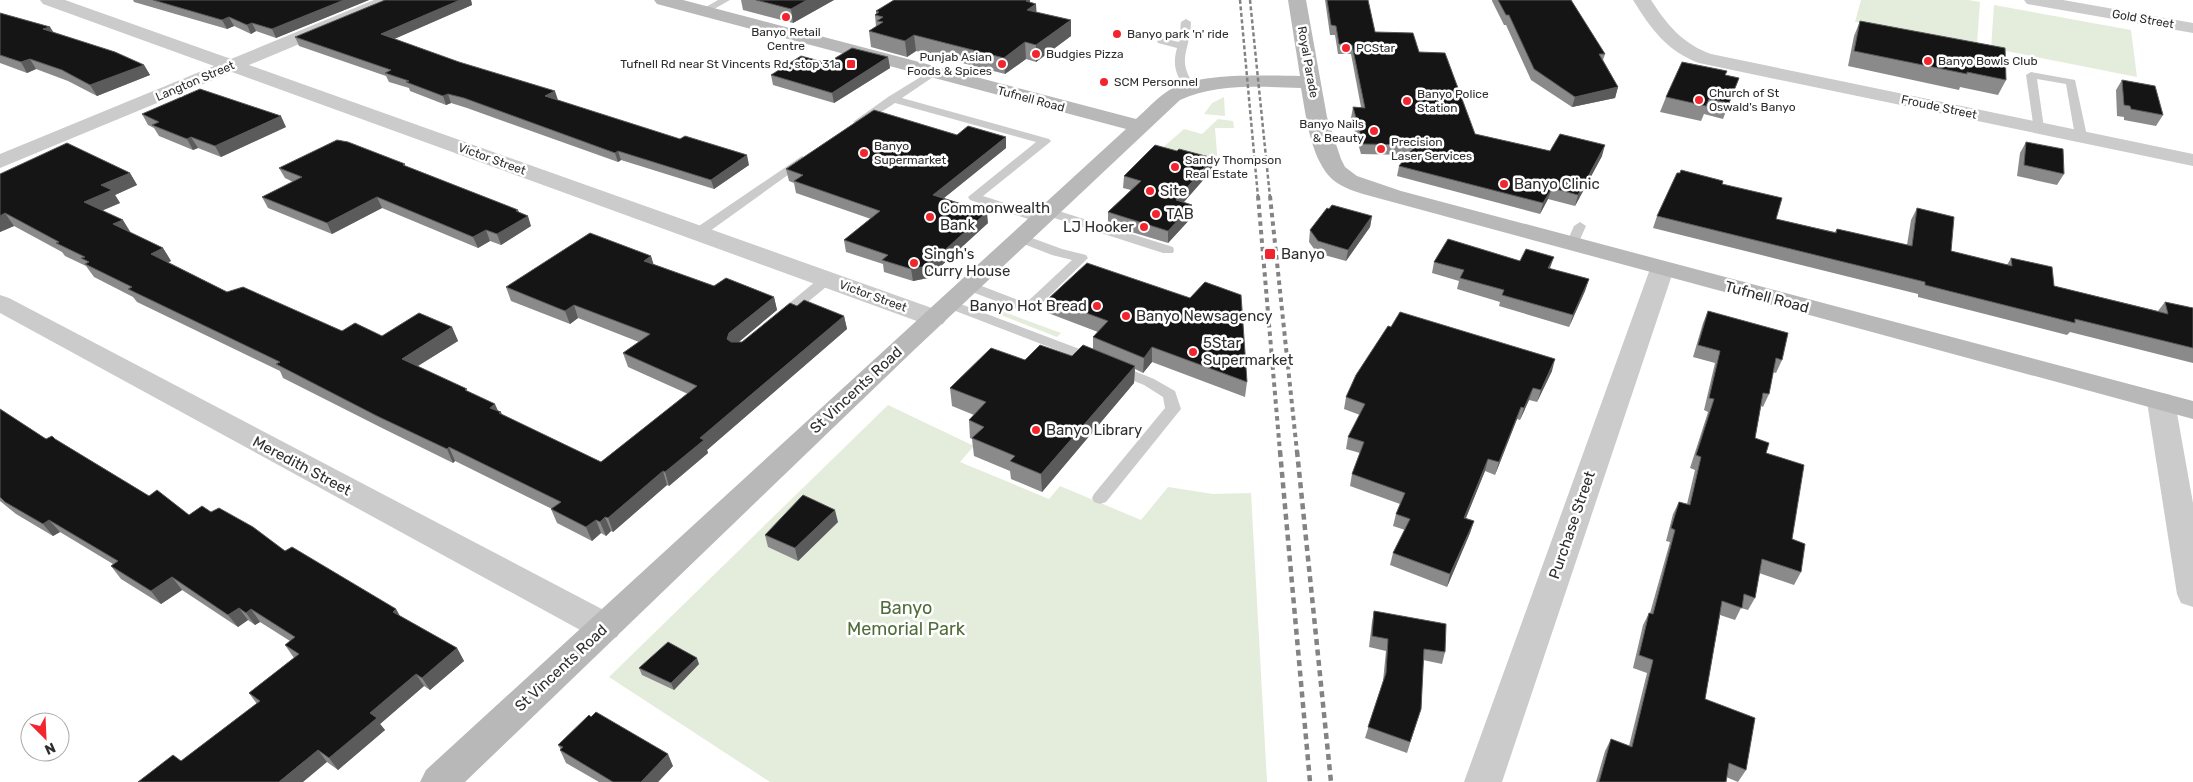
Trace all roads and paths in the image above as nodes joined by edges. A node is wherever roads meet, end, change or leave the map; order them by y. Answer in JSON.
{"nodes":[{"id":1,"x":49,"y":0,"type":"edge"},
{"id":2,"x":389,"y":0,"type":"edge"},
{"id":3,"x":663,"y":0,"type":"edge"},
{"id":4,"x":725,"y":0,"type":"edge"},
{"id":5,"x":1297,"y":0,"type":"edge"},
{"id":6,"x":1642,"y":0,"type":"edge"},
{"id":7,"x":2033,"y":0,"type":"edge"},
{"id":8,"x":704,"y":11,"type":"junction"},
{"id":9,"x":1186,"y":22,"type":"dead end"},
{"id":10,"x":2193,"y":28,"type":"edge"},
{"id":11,"x":1162,"y":41,"type":"dead end"},
{"id":12,"x":1183,"y":46,"type":"junction"},
{"id":13,"x":232,"y":66,"type":"junction"},
{"id":14,"x":932,"y":73,"type":"junction"},
{"id":15,"x":1311,"y":82,"type":"junction"},
{"id":16,"x":1191,"y":88,"type":"junction"},
{"id":17,"x":892,"y":99,"type":"junction"},
{"id":18,"x":1139,"y":126,"type":"junction"},
{"id":19,"x":851,"y":127,"type":"edge"},
{"id":20,"x":2038,"y":128,"type":"junction"},
{"id":21,"x":2081,"y":136,"type":"junction"},
{"id":22,"x":810,"y":155,"type":"edge"},
{"id":23,"x":2193,"y":160,"type":"edge"},
{"id":24,"x":0,"y":162,"type":"edge"},
{"id":25,"x":1344,"y":177,"type":"joint"},
{"id":26,"x":1045,"y":215,"type":"junction"},
{"id":27,"x":698,"y":233,"type":"junction"},
{"id":28,"x":1021,"y":238,"type":"junction"},
{"id":29,"x":1168,"y":250,"type":"dead end"},
{"id":30,"x":1662,"y":269,"type":"junction"},
{"id":31,"x":827,"y":279,"type":"junction"},
{"id":32,"x":951,"y":302,"type":"junction"},
{"id":33,"x":0,"y":304,"type":"edge"},
{"id":34,"x":768,"y":327,"type":"edge"},
{"id":35,"x":2161,"y":402,"type":"junction"},
{"id":36,"x":2193,"y":410,"type":"edge"},
{"id":37,"x":1100,"y":498,"type":"dead end"},
{"id":38,"x":2193,"y":594,"type":"edge"},
{"id":39,"x":605,"y":627,"type":"junction"},
{"id":40,"x":439,"y":782,"type":"edge"},
{"id":41,"x":1483,"y":782,"type":"edge"}],
"edges":[{"from":1,"to":13,"type":"street","name":"Victor Street"},
{"from":2,"to":13,"type":"street","name":"Langton Street"},
{"from":3,"to":8,"type":"street","name":"Tufnell Road"},
{"from":4,"to":8,"type":"lane"},
{"from":5,"to":15,"type":"street","name":"Royal Parade"},
{"from":6,"to":20,"type":"street","name":"Froude Street"},
{"from":7,"to":10,"type":"street","name":"Gold Street"},
{"from":8,"to":14,"type":"street","name":"Tufnell Road"},
{"from":9,"to":12,"type":"lane"},
{"from":11,"to":12,"type":"lane"},
{"from":12,"to":16,"type":"lane"},
{"from":13,"to":24,"type":"street","name":"Langton Street"},
{"from":13,"to":27,"type":"street","name":"Victor Street"},
{"from":14,"to":17,"type":"lane"},
{"from":14,"to":18,"type":"street","name":"Tufnell Road"},
{"from":15,"to":16,"type":"street","name":"St Vincents Road"},
{"from":15,"to":25,"type":"street","name":"Royal Parade"},
{"from":16,"to":18,"type":"street","name":"St Vincents Road"},
{"from":17,"to":19,"type":"lane"},
{"from":17,"to":26,"type":"lane"},
{"from":18,"to":26,"type":"street","name":"St Vincents Road"},
{"from":20,"to":21,"type":"street","name":"Froude Street"},
{"from":20,"to":21,"type":"lane"},
{"from":21,"to":23,"type":"street","name":"Froude Street"},
{"from":22,"to":27,"type":"lane"},
{"from":25,"to":30,"type":"street","name":"Tufnell Road"},
{"from":26,"to":28,"type":"street","name":"St Vincents Road"},
{"from":26,"to":29,"type":"lane"},
{"from":27,"to":31,"type":"street","name":"Victor Street"},
{"from":28,"to":32,"type":"street","name":"St Vincents Road"},
{"from":28,"to":32,"type":"lane"},
{"from":30,"to":35,"type":"street","name":"Tufnell Road"},
{"from":30,"to":41,"type":"street","name":"Purchase Street"},
{"from":31,"to":32,"type":"street","name":"Victor Street"},
{"from":31,"to":34,"type":"lane"},
{"from":32,"to":37,"type":"lane"},
{"from":32,"to":39,"type":"street","name":"St Vincents Road"},
{"from":33,"to":39,"type":"street","name":"Meredith Street"},
{"from":35,"to":36,"type":"street","name":"Tufnell Road"},
{"from":35,"to":38,"type":"street"},
{"from":39,"to":40,"type":"street","name":"St Vincents Road"}]}
